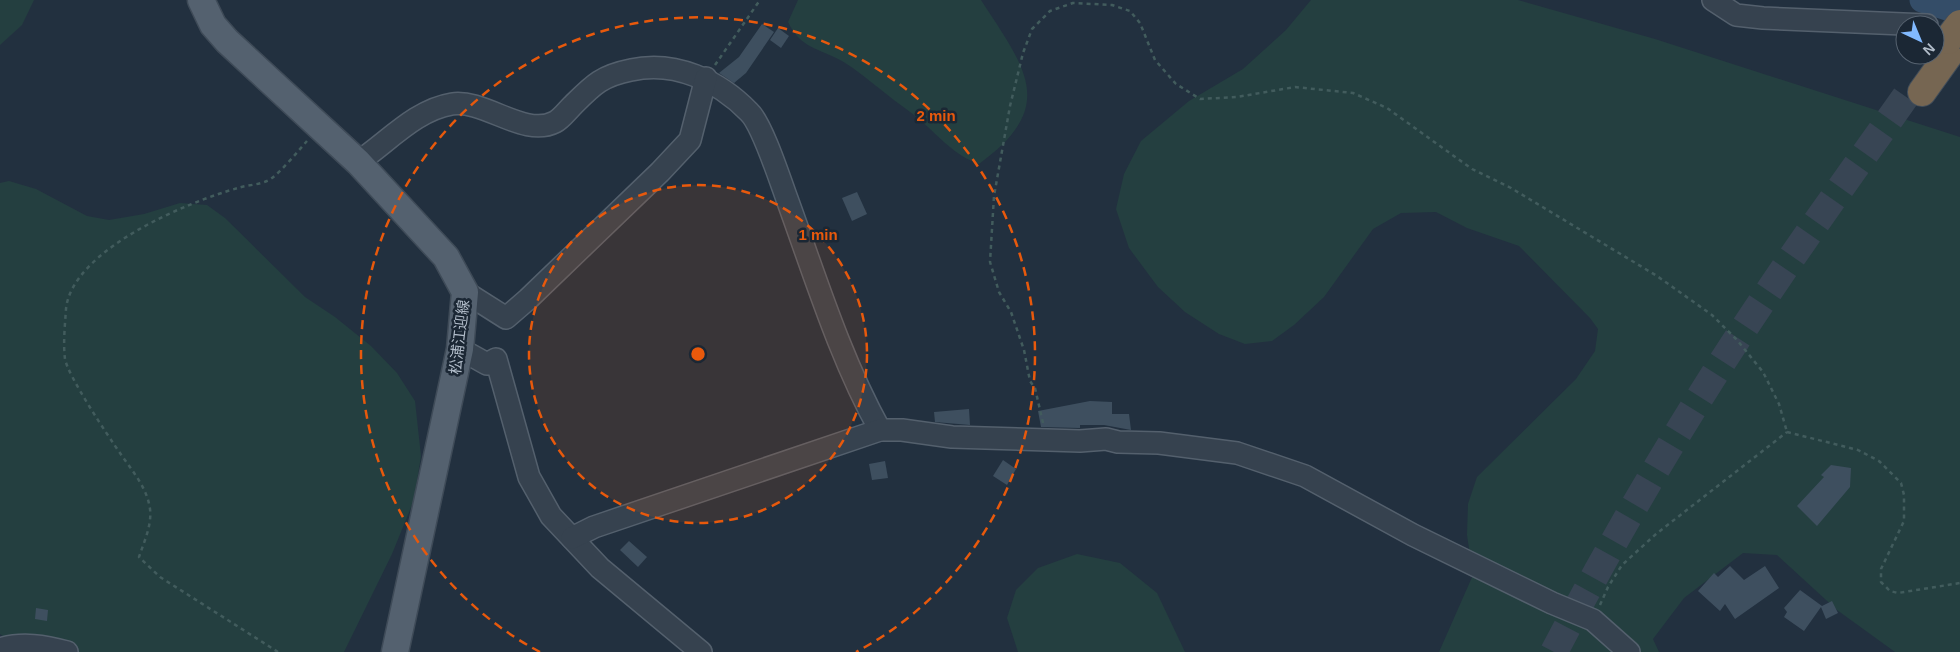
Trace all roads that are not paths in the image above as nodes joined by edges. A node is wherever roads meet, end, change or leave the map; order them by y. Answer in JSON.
{"nodes":[{"id":1,"x":202,"y":0,"type":"edge"},
{"id":2,"x":1713,"y":0,"type":"edge"},
{"id":3,"x":1949,"y":33,"type":"edge"},
{"id":4,"x":706,"y":78,"type":"junction"},
{"id":5,"x":1917,"y":89,"type":"tunnel mouth"},
{"id":6,"x":358,"y":162,"type":"junction"},
{"id":7,"x":465,"y":292,"type":"junction"},
{"id":8,"x":460,"y":349,"type":"junction"},
{"id":9,"x":880,"y":430,"type":"junction"},
{"id":10,"x":572,"y":538,"type":"junction"},
{"id":11,"x":0,"y":649,"type":"edge"},
{"id":12,"x":67,"y":652,"type":"edge"},
{"id":13,"x":395,"y":652,"type":"edge"},
{"id":14,"x":700,"y":652,"type":"edge"},
{"id":15,"x":1629,"y":652,"type":"edge"}],
"edges":[{"from":1,"to":6,"type":"main road","name":"松浦江迎線"},
{"from":2,"to":3,"type":"street"},
{"from":3,"to":5,"type":"highway"},
{"from":4,"to":6,"type":"street"},
{"from":4,"to":7,"type":"street"},
{"from":4,"to":9,"type":"street"},
{"from":6,"to":7,"type":"main road","name":"松浦江迎線"},
{"from":7,"to":8,"type":"main road","name":"松浦江迎線"},
{"from":8,"to":10,"type":"street"},
{"from":8,"to":13,"type":"main road","name":"松浦江迎線"},
{"from":9,"to":10,"type":"street"},
{"from":9,"to":15,"type":"street"},
{"from":10,"to":14,"type":"street"},
{"from":11,"to":12,"type":"street"}]}
